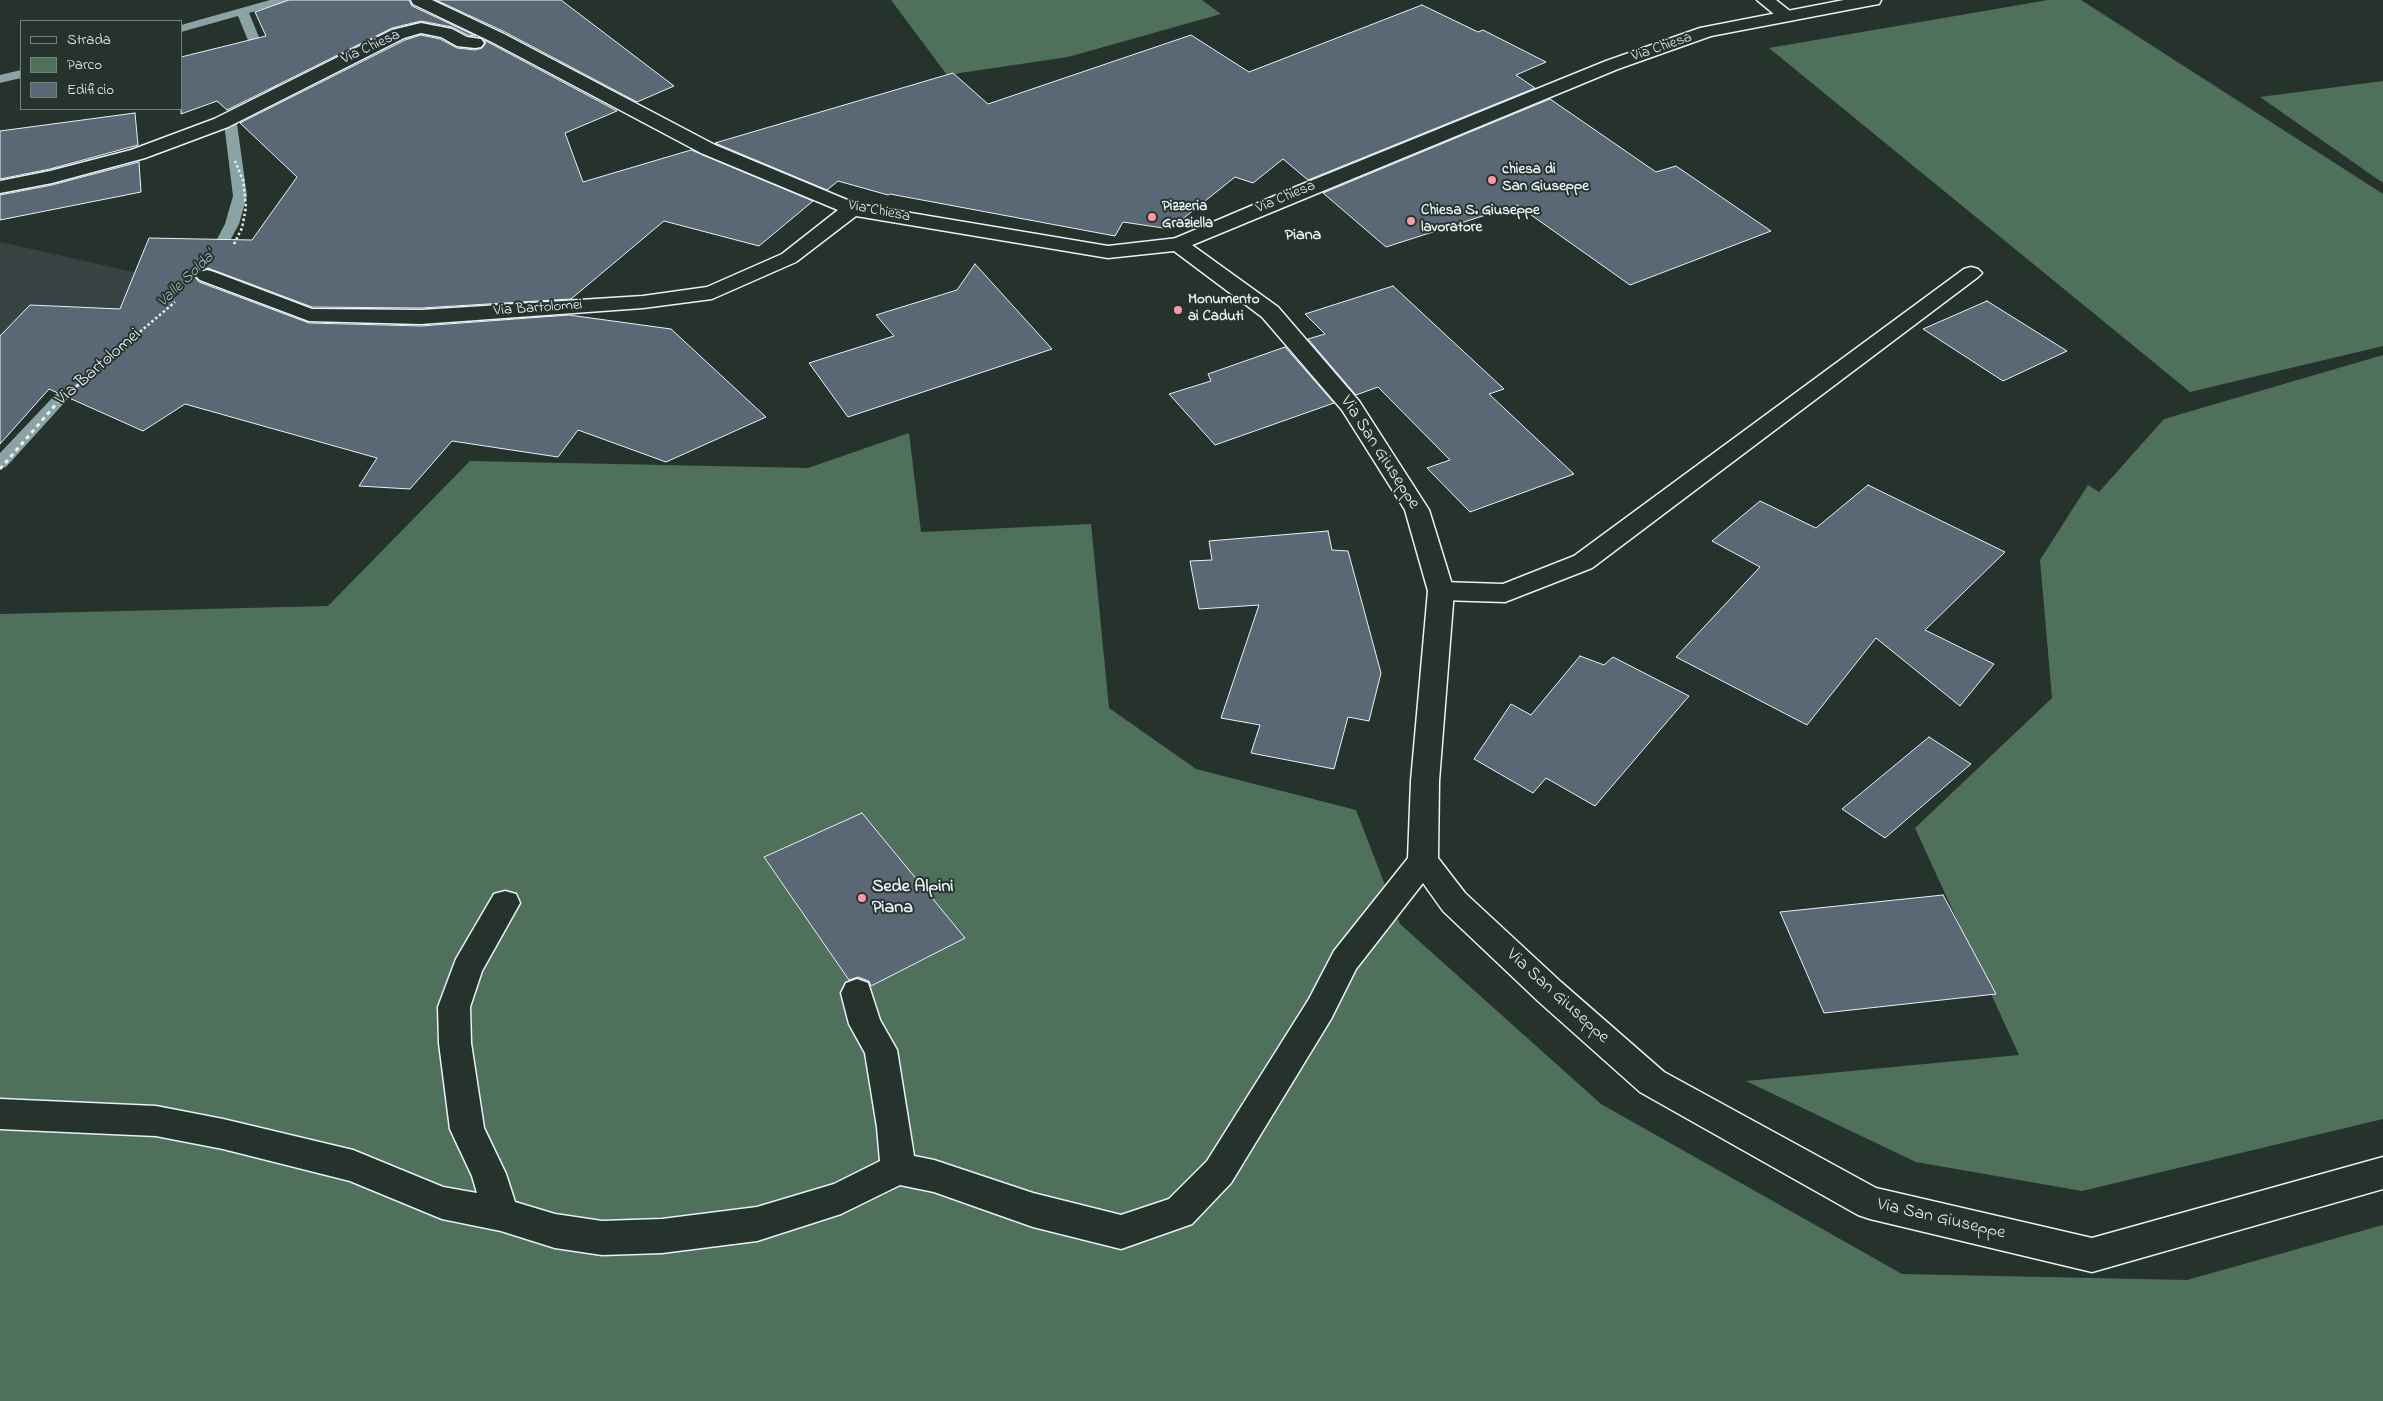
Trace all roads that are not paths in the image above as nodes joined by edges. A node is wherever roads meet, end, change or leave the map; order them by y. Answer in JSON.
{"nodes":[{"id":1,"x":419,"y":0,"type":"edge"},
{"id":2,"x":1765,"y":0,"type":"edge"},
{"id":3,"x":1873,"y":0,"type":"edge"},
{"id":4,"x":1786,"y":15,"type":"junction"},
{"id":5,"x":498,"y":38,"type":"junction"},
{"id":6,"x":0,"y":187,"type":"edge"},
{"id":7,"x":852,"y":209,"type":"junction"},
{"id":8,"x":1178,"y":244,"type":"junction"},
{"id":9,"x":1971,"y":273,"type":"dead end"},
{"id":10,"x":207,"y":276,"type":"road end"},
{"id":11,"x":1441,"y":591,"type":"junction"},
{"id":12,"x":1423,"y":861,"type":"junction"},
{"id":13,"x":505,"y":903,"type":"dead end"},
{"id":14,"x":857,"y":993,"type":"dead end"},
{"id":15,"x":0,"y":1114,"type":"edge"},
{"id":16,"x":898,"y":1170,"type":"junction"},
{"id":17,"x":2383,"y":1173,"type":"edge"},
{"id":18,"x":501,"y":1214,"type":"junction"}],
"edges":[{"from":1,"to":5,"type":"street"},
{"from":2,"to":4,"type":"street"},
{"from":3,"to":4,"type":"street","name":"Via Chiesa"},
{"from":4,"to":8,"type":"street","name":"Via Chiesa"},
{"from":5,"to":6,"type":"street","name":"Via Chiesa"},
{"from":5,"to":7,"type":"street","name":"Via Chiesa"},
{"from":7,"to":8,"type":"street","name":"Via Chiesa"},
{"from":7,"to":10,"type":"street","name":"Via Bartolomei"},
{"from":8,"to":11,"type":"street","name":"Via San Giuseppe"},
{"from":9,"to":11,"type":"street"},
{"from":11,"to":12,"type":"street","name":"Via San Giuseppe"},
{"from":12,"to":16,"type":"street"},
{"from":12,"to":17,"type":"street","name":"Via San Giuseppe"},
{"from":13,"to":18,"type":"street"},
{"from":14,"to":16,"type":"street"},
{"from":15,"to":18,"type":"street"},
{"from":16,"to":18,"type":"street"}]}
